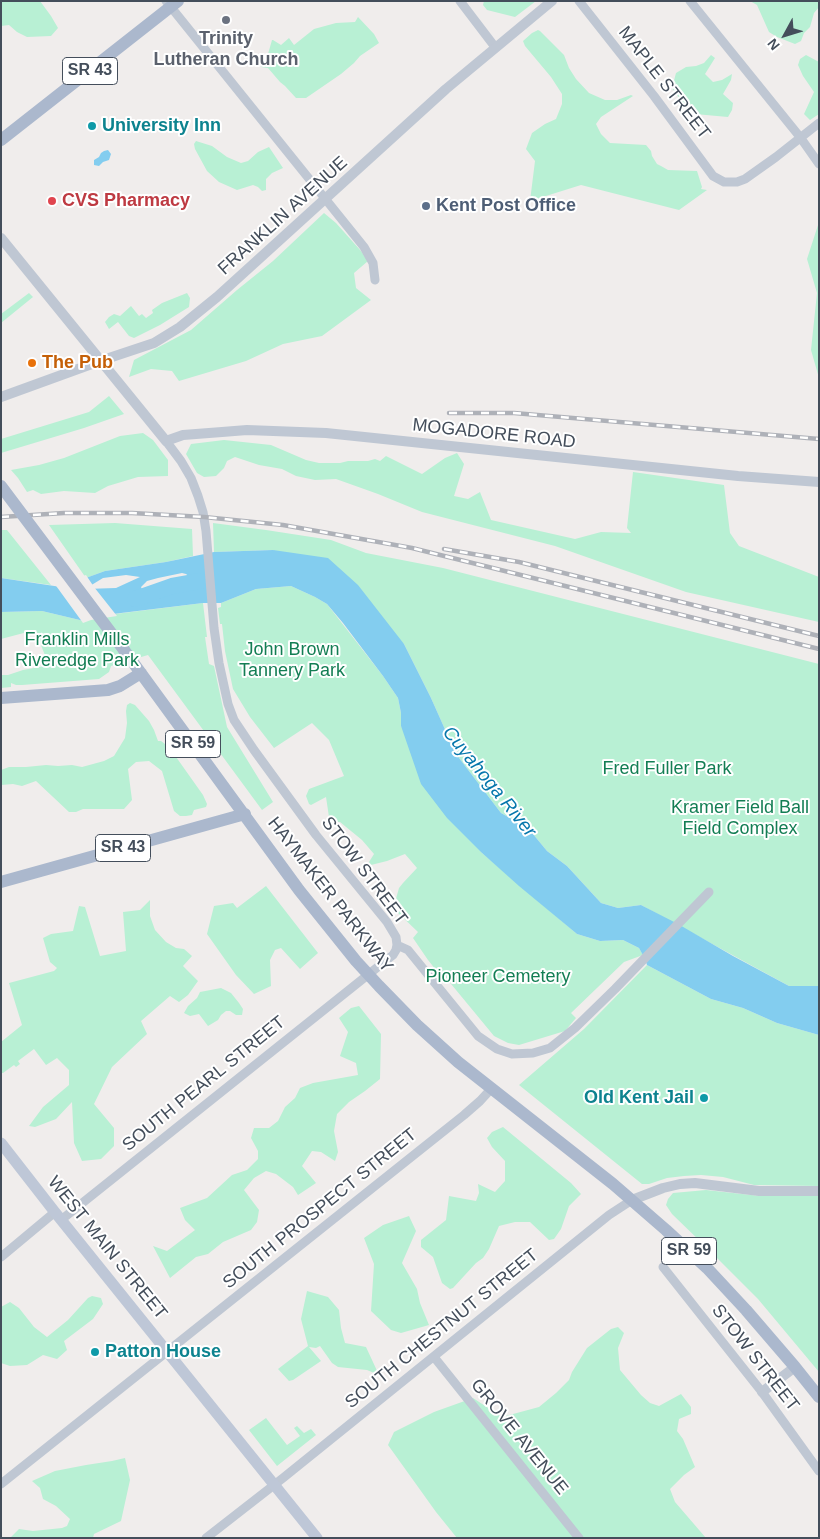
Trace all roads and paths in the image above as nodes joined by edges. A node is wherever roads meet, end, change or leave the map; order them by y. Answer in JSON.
{"nodes":[{"id":1,"x":460,"y":1,"type":"edge"},
{"id":2,"x":552,"y":1,"type":"edge"},
{"id":3,"x":579,"y":1,"type":"edge"},
{"id":4,"x":690,"y":1,"type":"edge"},
{"id":5,"x":172,"y":3,"type":"edge"},
{"id":6,"x":496,"y":46,"type":"junction"},
{"id":7,"x":819,"y":123,"type":"edge"},
{"id":8,"x":800,"y":137,"type":"junction"},
{"id":9,"x":1,"y":140,"type":"edge"},
{"id":10,"x":819,"y":164,"type":"edge"},
{"id":11,"x":326,"y":199,"type":"junction"},
{"id":12,"x":1,"y":238,"type":"edge"},
{"id":13,"x":375,"y":280,"type":"dead end"},
{"id":14,"x":100,"y":361,"type":"junction"},
{"id":15,"x":1,"y":397,"type":"edge"},
{"id":16,"x":166,"y":441,"type":"junction"},
{"id":17,"x":819,"y":482,"type":"edge"},
{"id":18,"x":1,"y":486,"type":"edge"},
{"id":19,"x":141,"y":673,"type":"junction"},
{"id":20,"x":1,"y":698,"type":"edge"},
{"id":21,"x":245,"y":814,"type":"junction"},
{"id":22,"x":1,"y":882,"type":"edge"},
{"id":23,"x":710,"y":892,"type":"dead end"},
{"id":24,"x":397,"y":944,"type":"junction"},
{"id":25,"x":368,"y":974,"type":"junction"},
{"id":26,"x":491,"y":1089,"type":"junction"},
{"id":27,"x":1,"y":1143,"type":"edge"},
{"id":28,"x":819,"y":1191,"type":"edge"},
{"id":29,"x":632,"y":1200,"type":"junction"},
{"id":30,"x":58,"y":1216,"type":"junction"},
{"id":31,"x":1,"y":1257,"type":"edge"},
{"id":32,"x":663,"y":1267,"type":"dead end"},
{"id":33,"x":168,"y":1352,"type":"junction"},
{"id":34,"x":434,"y":1357,"type":"junction"},
{"id":35,"x":795,"y":1367,"type":"junction"},
{"id":36,"x":762,"y":1392,"type":"junction"},
{"id":37,"x":819,"y":1397,"type":"edge"},
{"id":38,"x":819,"y":1471,"type":"edge"},
{"id":39,"x":1,"y":1484,"type":"edge"},
{"id":40,"x":274,"y":1485,"type":"junction"},
{"id":41,"x":206,"y":1538,"type":"edge"},
{"id":42,"x":317,"y":1538,"type":"edge"},
{"id":43,"x":578,"y":1538,"type":"edge"}],
"edges":[{"from":1,"to":6,"type":"street"},
{"from":2,"to":6,"type":"street","name":"FRANKLIN AVENUE"},
{"from":3,"to":8,"type":"street","name":"MAPLE STREET"},
{"from":4,"to":8,"type":"street"},
{"from":5,"to":9,"type":"main road","number":"SR 43"},
{"from":5,"to":11,"type":"street"},
{"from":6,"to":11,"type":"street","name":"FRANKLIN AVENUE"},
{"from":7,"to":8,"type":"street"},
{"from":8,"to":10,"type":"street"},
{"from":11,"to":13,"type":"street"},
{"from":11,"to":14,"type":"street","name":"FRANKLIN AVENUE"},
{"from":12,"to":14,"type":"street"},
{"from":14,"to":15,"type":"street","name":"FRANKLIN AVENUE"},
{"from":14,"to":16,"type":"street"},
{"from":16,"to":17,"type":"street","name":"MOGADORE ROAD"},
{"from":16,"to":24,"type":"street","name":"STOW STREET"},
{"from":18,"to":19,"type":"main road","name":"HAYMAKER PARKWAY","bridge":true},
{"from":19,"to":20,"type":"main road"},
{"from":19,"to":21,"type":"main road","name":"HAYMAKER PARKWAY","number":"SR 59"},
{"from":21,"to":22,"type":"main road","number":"SR 43"},
{"from":21,"to":25,"type":"main road","name":"HAYMAKER PARKWAY","number":"SR 59"},
{"from":23,"to":24,"type":"street","name":"STOW STREET"},
{"from":24,"to":25,"type":"street","name":"SOUTH PEARL STREET"},
{"from":25,"to":26,"type":"main road","name":"HAYMAKER PARKWAY","number":"SR 59"},
{"from":25,"to":30,"type":"street","name":"SOUTH PEARL STREET"},
{"from":26,"to":29,"type":"main road","name":"HAYMAKER PARKWAY","number":"SR 59"},
{"from":26,"to":33,"type":"street","name":"SOUTH PROSPECT STREET"},
{"from":27,"to":30,"type":"main road","name":"WEST MAIN STREET"},
{"from":28,"to":29,"type":"street"},
{"from":29,"to":34,"type":"street","name":"SOUTH CHESTNUT STREET"},
{"from":29,"to":35,"type":"main road","name":"HAYMAKER PARKWAY","number":"SR 59"},
{"from":30,"to":31,"type":"street","name":"SOUTH PEARL STREET"},
{"from":30,"to":33,"type":"main road","name":"WEST MAIN STREET"},
{"from":32,"to":36,"type":"street","name":"STOW STREET"},
{"from":33,"to":39,"type":"street","name":"SOUTH PROSPECT STREET"},
{"from":33,"to":40,"type":"main road","name":"WEST MAIN STREET"},
{"from":34,"to":40,"type":"street","name":"SOUTH CHESTNUT STREET"},
{"from":34,"to":43,"type":"street","name":"GROVE AVENUE"},
{"from":35,"to":36,"type":"street"},
{"from":35,"to":37,"type":"main road","name":"HAYMAKER PARKWAY","number":"SR 59"},
{"from":36,"to":38,"type":"street","name":"STOW STREET"},
{"from":40,"to":41,"type":"street","name":"SOUTH CHESTNUT STREET"},
{"from":40,"to":42,"type":"main road","name":"WEST MAIN STREET"}]}
